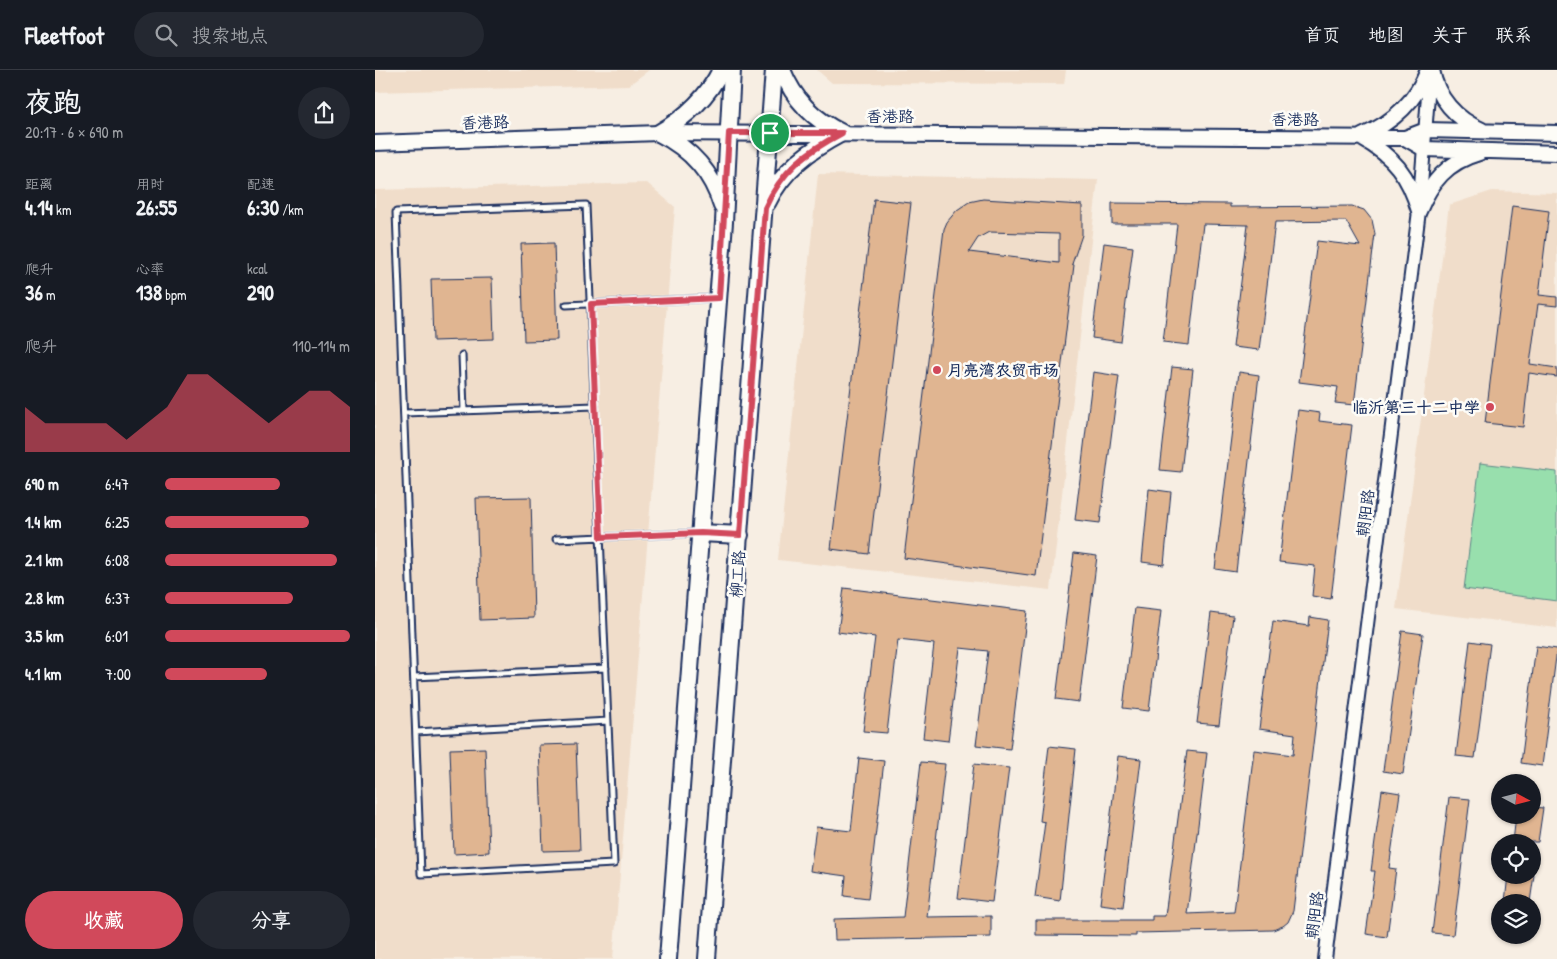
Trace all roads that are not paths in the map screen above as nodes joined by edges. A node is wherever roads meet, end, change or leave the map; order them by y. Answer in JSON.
{"nodes":[{"id":1,"x":721,"y":70,"type":"edge"},
{"id":2,"x":732,"y":70,"type":"edge"},
{"id":3,"x":775,"y":70,"type":"edge"},
{"id":4,"x":782,"y":70,"type":"edge"},
{"id":5,"x":1430,"y":70,"type":"edge"},
{"id":6,"x":1426,"y":130,"type":"junction"},
{"id":7,"x":1487,"y":132,"type":"junction"},
{"id":8,"x":659,"y":133,"type":"junction"},
{"id":9,"x":729,"y":133,"type":"junction"},
{"id":10,"x":770,"y":133,"type":"junction"},
{"id":11,"x":842,"y":133,"type":"junction"},
{"id":12,"x":1557,"y":133,"type":"edge"},
{"id":13,"x":1360,"y":137,"type":"junction"},
{"id":14,"x":1405,"y":138,"type":"junction"},
{"id":15,"x":375,"y":143,"type":"edge"},
{"id":16,"x":1424,"y":149,"type":"junction"},
{"id":17,"x":1487,"y":151,"type":"junction"},
{"id":18,"x":1557,"y":152,"type":"edge"},
{"id":19,"x":765,"y":208,"type":"junction"},
{"id":20,"x":1419,"y":211,"type":"junction"},
{"id":21,"x":724,"y":222,"type":"junction"},
{"id":22,"x":719,"y":298,"type":"junction"},
{"id":23,"x":591,"y":304,"type":"junction"},
{"id":24,"x":566,"y":305,"type":"dead end"},
{"id":25,"x":462,"y":355,"type":"dead end"},
{"id":26,"x":595,"y":406,"type":"junction"},
{"id":27,"x":464,"y":411,"type":"junction"},
{"id":28,"x":404,"y":413,"type":"junction"},
{"id":29,"x":701,"y":533,"type":"junction"},
{"id":30,"x":740,"y":535,"type":"junction"},
{"id":31,"x":601,"y":537,"type":"junction"},
{"id":32,"x":555,"y":540,"type":"dead end"},
{"id":33,"x":606,"y":668,"type":"junction"},
{"id":34,"x":414,"y":677,"type":"junction"},
{"id":35,"x":608,"y":721,"type":"junction"},
{"id":36,"x":416,"y":732,"type":"junction"},
{"id":37,"x":668,"y":959,"type":"edge"},
{"id":38,"x":707,"y":959,"type":"edge"},
{"id":39,"x":1325,"y":959,"type":"edge"}],
"edges":[{"from":1,"to":8,"type":"main road"},
{"from":2,"to":9,"type":"main road"},
{"from":3,"to":10,"type":"main road","name":"柳工路"},
{"from":4,"to":11,"type":"main road"},
{"from":5,"to":6,"type":"street","name":"朝阳路"},
{"from":5,"to":7,"type":"main road"},
{"from":5,"to":13,"type":"main road"},
{"from":6,"to":7,"type":"main road","name":"香港路"},
{"from":6,"to":14,"type":"main road","name":"香港路"},
{"from":6,"to":16,"type":"street","name":"朝阳路"},
{"from":7,"to":12,"type":"main road","name":"香港路"},
{"from":8,"to":9,"type":"main road","name":"香港路"},
{"from":8,"to":15,"type":"main road","name":"香港路"},
{"from":8,"to":21,"type":"main road"},
{"from":9,"to":10,"type":"main road","name":"香港路"},
{"from":9,"to":21,"type":"main road"},
{"from":10,"to":11,"type":"main road","name":"香港路"},
{"from":10,"to":19,"type":"main road","name":"柳工路"},
{"from":11,"to":13,"type":"main road","name":"香港路"},
{"from":11,"to":19,"type":"main road"},
{"from":13,"to":14,"type":"main road","name":"香港路"},
{"from":13,"to":20,"type":"main road"},
{"from":14,"to":16,"type":"main road","name":"香港路"},
{"from":16,"to":17,"type":"main road","name":"香港路"},
{"from":16,"to":20,"type":"street","name":"朝阳路"},
{"from":17,"to":18,"type":"main road","name":"香港路"},
{"from":17,"to":20,"type":"main road"},
{"from":19,"to":30,"type":"main road","name":"柳工路"},
{"from":20,"to":39,"type":"street","name":"朝阳路"},
{"from":21,"to":22,"type":"main road"},
{"from":22,"to":23,"type":"lane"},
{"from":22,"to":29,"type":"main road"},
{"from":23,"to":24,"type":"lane"},
{"from":23,"to":26,"type":"lane"},
{"from":23,"to":28,"type":"lane"},
{"from":25,"to":27,"type":"lane"},
{"from":26,"to":27,"type":"lane"},
{"from":26,"to":31,"type":"lane"},
{"from":27,"to":28,"type":"lane"},
{"from":28,"to":34,"type":"lane"},
{"from":29,"to":30,"type":"main road"},
{"from":29,"to":31,"type":"lane"},
{"from":29,"to":37,"type":"main road"},
{"from":30,"to":38,"type":"main road","name":"柳工路"},
{"from":31,"to":32,"type":"lane"},
{"from":31,"to":33,"type":"lane"},
{"from":33,"to":34,"type":"lane"},
{"from":33,"to":35,"type":"lane"},
{"from":34,"to":36,"type":"lane"},
{"from":35,"to":36,"type":"lane"},
{"from":35,"to":36,"type":"lane"}]}
